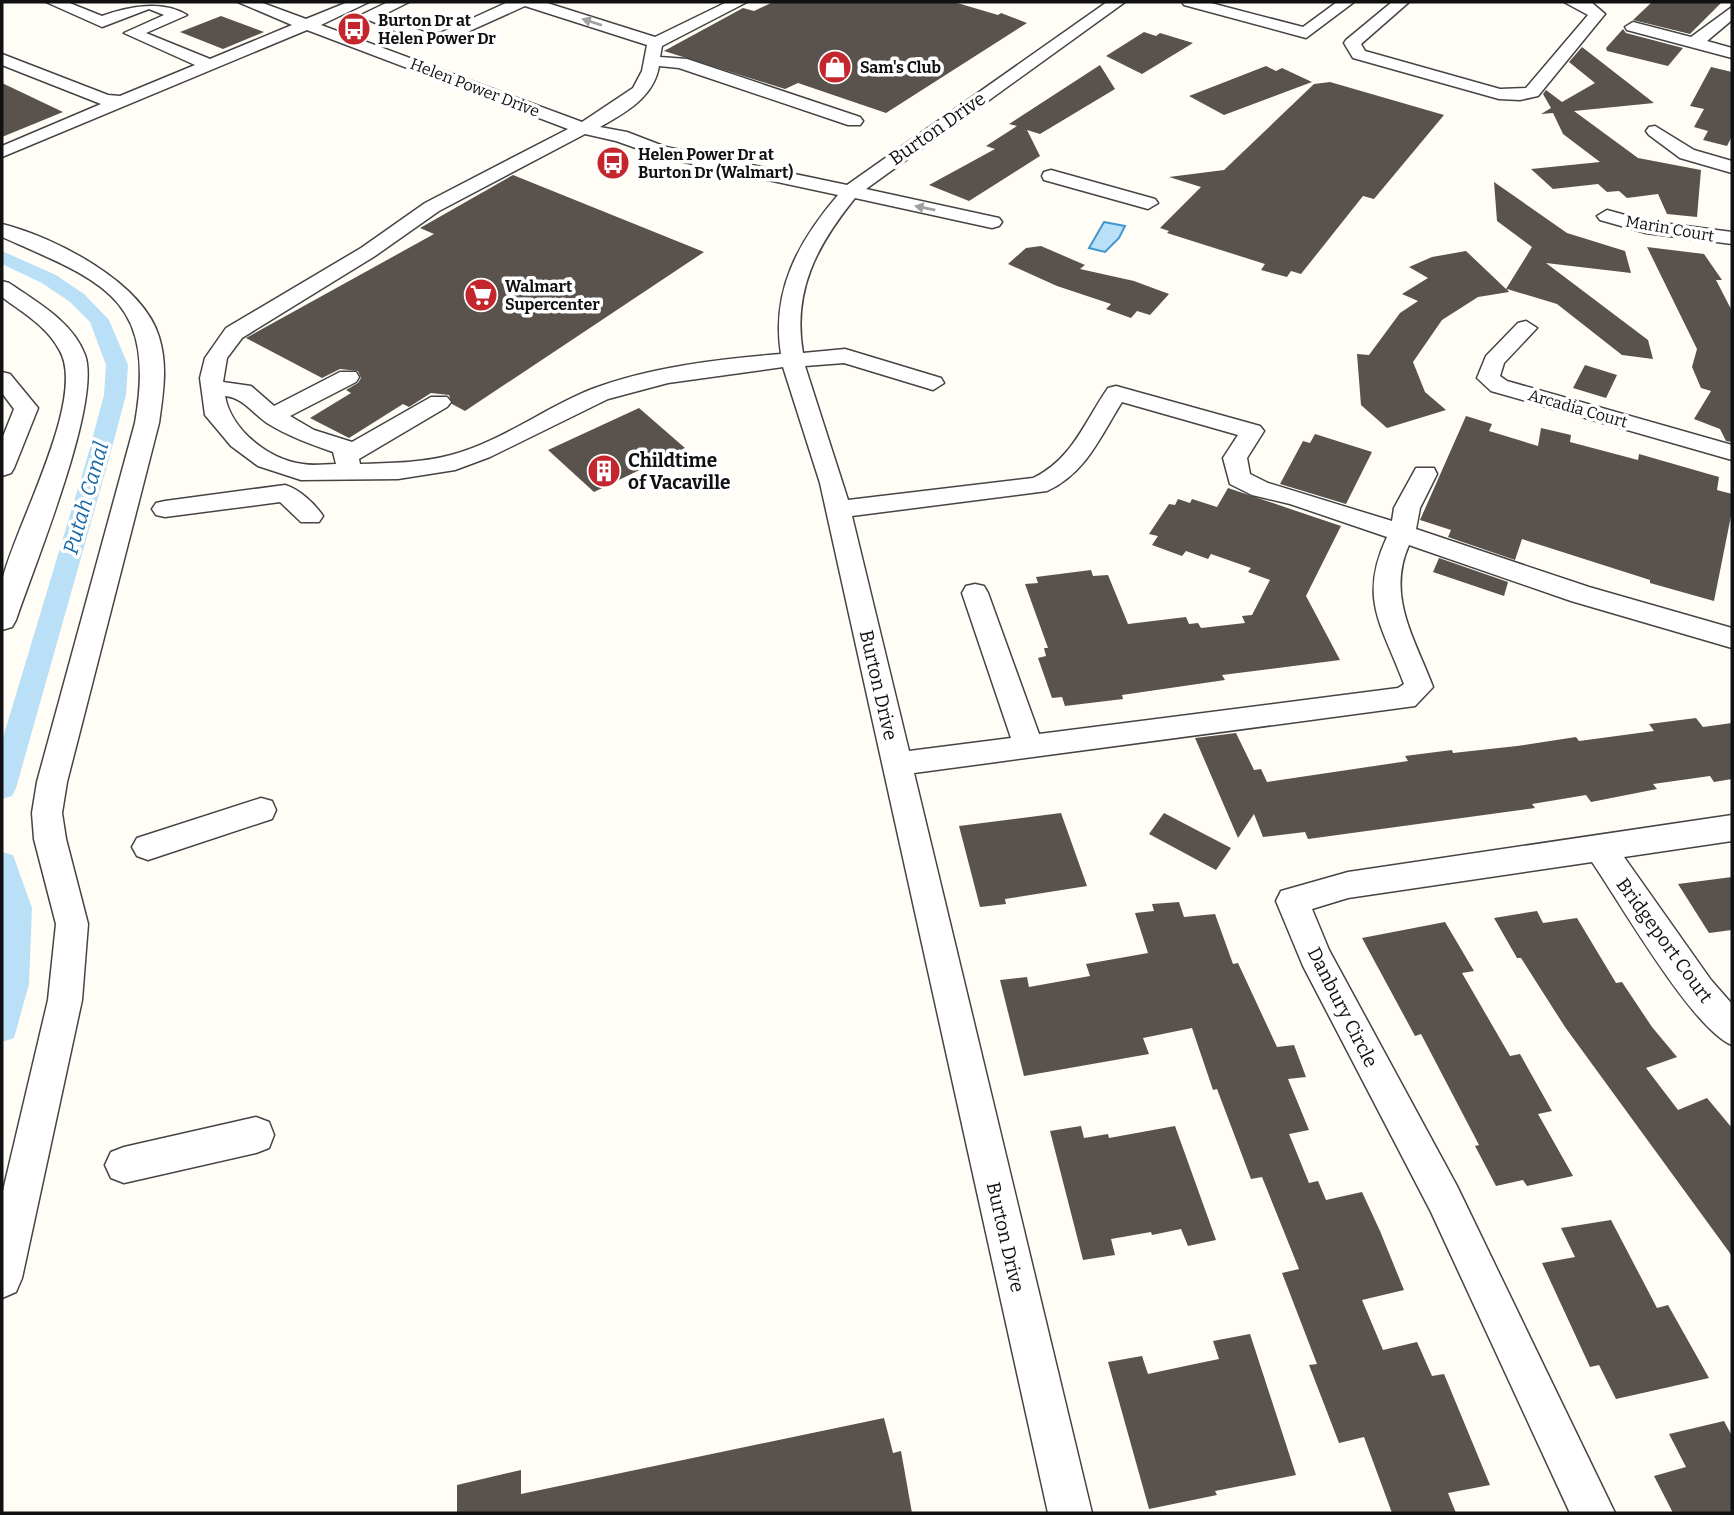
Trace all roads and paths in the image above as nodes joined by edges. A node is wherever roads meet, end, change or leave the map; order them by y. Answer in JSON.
{"nodes":[{"id":1,"x":54,"y":2,"type":"edge"},
{"id":2,"x":246,"y":2,"type":"edge"},
{"id":3,"x":361,"y":2,"type":"edge"},
{"id":4,"x":401,"y":2,"type":"edge"},
{"id":5,"x":505,"y":2,"type":"edge"},
{"id":6,"x":520,"y":2,"type":"edge"},
{"id":7,"x":529,"y":2,"type":"edge"},
{"id":8,"x":739,"y":2,"type":"edge"},
{"id":9,"x":1190,"y":2,"type":"edge"},
{"id":10,"x":1346,"y":2,"type":"edge"},
{"id":11,"x":1401,"y":2,"type":"edge"},
{"id":12,"x":1572,"y":2,"type":"edge"},
{"id":13,"x":152,"y":3,"type":"edge"},
{"id":14,"x":1082,"y":4,"type":"dead end"},
{"id":15,"x":1112,"y":5,"type":"edge"},
{"id":16,"x":1732,"y":12,"type":"edge"},
{"id":17,"x":1326,"y":17,"type":"junction"},
{"id":18,"x":307,"y":25,"type":"junction"},
{"id":19,"x":1633,"y":27,"type":"dead end"},
{"id":20,"x":1369,"y":28,"type":"junction"},
{"id":21,"x":443,"y":38,"type":"junction"},
{"id":22,"x":1694,"y":42,"type":"junction"},
{"id":23,"x":654,"y":52,"type":"junction"},
{"id":24,"x":1732,"y":53,"type":"edge"},
{"id":25,"x":2,"y":59,"type":"edge"},
{"id":26,"x":208,"y":64,"type":"junction"},
{"id":27,"x":122,"y":102,"type":"junction"},
{"id":28,"x":853,"y":121,"type":"dead end"},
{"id":29,"x":585,"y":129,"type":"junction"},
{"id":30,"x":1655,"y":131,"type":"dead end"},
{"id":31,"x":2,"y":152,"type":"edge"},
{"id":32,"x":1732,"y":167,"type":"edge"},
{"id":33,"x":1051,"y":176,"type":"dead end"},
{"id":34,"x":844,"y":199,"type":"junction"},
{"id":35,"x":1148,"y":202,"type":"dead end"},
{"id":36,"x":1607,"y":216,"type":"dead end"},
{"id":37,"x":986,"y":229,"type":"dead end"},
{"id":38,"x":2,"y":230,"type":"edge"},
{"id":39,"x":1732,"y":238,"type":"edge"},
{"id":40,"x":2,"y":287,"type":"edge"},
{"id":41,"x":1527,"y":328,"type":"dead end"},
{"id":42,"x":793,"y":360,"type":"junction"},
{"id":43,"x":348,"y":377,"type":"dead end"},
{"id":44,"x":2,"y":379,"type":"edge"},
{"id":45,"x":933,"y":383,"type":"dead end"},
{"id":46,"x":212,"y":388,"type":"junction"},
{"id":47,"x":10,"y":399,"type":"edge"},
{"id":48,"x":439,"y":402,"type":"dead end"},
{"id":49,"x":272,"y":416,"type":"junction"},
{"id":50,"x":1732,"y":453,"type":"edge"},
{"id":51,"x":348,"y":463,"type":"junction"},
{"id":52,"x":2,"y":468,"type":"edge"},
{"id":53,"x":1425,"y":474,"type":"dead end"},
{"id":54,"x":165,"y":509,"type":"dead end"},
{"id":55,"x":838,"y":509,"type":"junction"},
{"id":56,"x":310,"y":516,"type":"dead end"},
{"id":57,"x":1402,"y":534,"type":"junction"},
{"id":58,"x":975,"y":593,"type":"dead end"},
{"id":59,"x":2,"y":620,"type":"edge"},
{"id":60,"x":1732,"y":638,"type":"edge"},
{"id":61,"x":1029,"y":747,"type":"junction"},
{"id":62,"x":897,"y":764,"type":"junction"},
{"id":63,"x":261,"y":810,"type":"dead end"},
{"id":64,"x":1732,"y":828,"type":"edge"},
{"id":65,"x":148,"y":846,"type":"dead end"},
{"id":66,"x":1600,"y":848,"type":"junction"},
{"id":67,"x":1732,"y":1029,"type":"edge"},
{"id":68,"x":256,"y":1135,"type":"dead end"},
{"id":69,"x":124,"y":1165,"type":"dead end"},
{"id":70,"x":2,"y":1278,"type":"edge"},
{"id":71,"x":1070,"y":1513,"type":"edge"},
{"id":72,"x":1593,"y":1513,"type":"edge"}],
"edges":[{"from":1,"to":13,"type":"street"},
{"from":2,"to":18,"type":"street","name":"Helen Power Drive"},
{"from":3,"to":18,"type":"street"},
{"from":4,"to":21,"type":"street"},
{"from":5,"to":21,"type":"street"},
{"from":6,"to":21,"type":"street"},
{"from":23,"to":7,"type":"street","one_way":true},
{"from":8,"to":23,"type":"street"},
{"from":9,"to":17,"type":"street"},
{"from":10,"to":17,"type":"street"},
{"from":11,"to":20,"type":"street"},
{"from":12,"to":20,"type":"street"},
{"from":13,"to":26,"type":"street"},
{"from":14,"to":15,"type":"street"},
{"from":15,"to":34,"type":"street","name":"Burton Drive"},
{"from":16,"to":22,"type":"street"},
{"from":17,"to":20,"type":"street"},
{"from":18,"to":26,"type":"street"},
{"from":18,"to":29,"type":"street","name":"Helen Power Drive"},
{"from":19,"to":22,"type":"street"},
{"from":22,"to":24,"type":"street"},
{"from":23,"to":28,"type":"street"},
{"from":23,"to":29,"type":"street"},
{"from":25,"to":27,"type":"street"},
{"from":26,"to":27,"type":"street"},
{"from":27,"to":31,"type":"street"},
{"from":29,"to":34,"type":"street","name":"Helen Power Drive"},
{"from":29,"to":46,"type":"street"},
{"from":30,"to":32,"type":"street"},
{"from":33,"to":35,"type":"street"},
{"from":34,"to":37,"type":"street","name":"Helen Power Drive"},
{"from":34,"to":42,"type":"street","name":"Burton Drive"},
{"from":36,"to":39,"type":"street","name":"Marin Court"},
{"from":38,"to":70,"type":"street"},
{"from":40,"to":59,"type":"street"},
{"from":41,"to":50,"type":"street","name":"Arcadia Court"},
{"from":42,"to":45,"type":"street"},
{"from":42,"to":51,"type":"street"},
{"from":42,"to":55,"type":"street","name":"Burton Drive"},
{"from":43,"to":49,"type":"street"},
{"from":44,"to":47,"type":"street"},
{"from":46,"to":49,"type":"street"},
{"from":46,"to":51,"type":"street"},
{"from":47,"to":52,"type":"street"},
{"from":48,"to":51,"type":"street"},
{"from":49,"to":51,"type":"street"},
{"from":53,"to":57,"type":"street"},
{"from":54,"to":56,"type":"street"},
{"from":55,"to":57,"type":"street"},
{"from":55,"to":62,"type":"street","name":"Burton Drive"},
{"from":57,"to":60,"type":"street"},
{"from":57,"to":61,"type":"street"},
{"from":58,"to":61,"type":"street"},
{"from":61,"to":62,"type":"street"},
{"from":62,"to":71,"type":"street","name":"Burton Drive"},
{"from":63,"to":65,"type":"street"},
{"from":64,"to":66,"type":"street","name":"Danbury Circle"},
{"from":66,"to":67,"type":"street","name":"Bridgeport Court"},
{"from":66,"to":72,"type":"street","name":"Danbury Circle"},
{"from":68,"to":69,"type":"street"}]}
